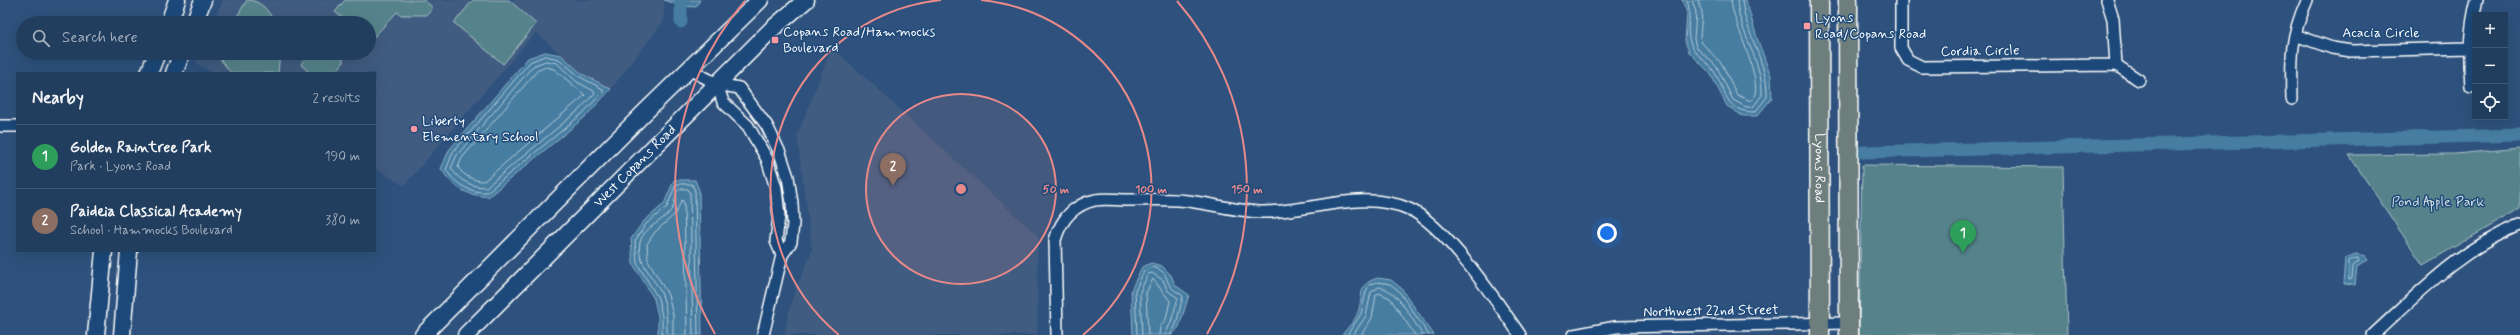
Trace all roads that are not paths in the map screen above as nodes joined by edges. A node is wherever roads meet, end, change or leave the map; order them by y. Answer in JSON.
{"nodes":[{"id":1,"x":177,"y":0,"type":"edge"},
{"id":2,"x":203,"y":0,"type":"edge"},
{"id":3,"x":760,"y":0,"type":"edge"},
{"id":4,"x":806,"y":0,"type":"edge"},
{"id":5,"x":1819,"y":0,"type":"edge"},
{"id":6,"x":1848,"y":0,"type":"edge"},
{"id":7,"x":1901,"y":0,"type":"edge"},
{"id":8,"x":2107,"y":0,"type":"edge"},
{"id":9,"x":2307,"y":0,"type":"edge"},
{"id":10,"x":2477,"y":0,"type":"edge"},
{"id":11,"x":171,"y":16,"type":"edge"},
{"id":12,"x":197,"y":16,"type":"edge"},
{"id":13,"x":2295,"y":35,"type":"junction"},
{"id":14,"x":2469,"y":48,"type":"junction"},
{"id":15,"x":154,"y":60,"type":"edge"},
{"id":16,"x":179,"y":60,"type":"edge"},
{"id":17,"x":2116,"y":65,"type":"junction"},
{"id":18,"x":689,"y":69,"type":"junction"},
{"id":19,"x":149,"y":72,"type":"edge"},
{"id":20,"x":174,"y":72,"type":"edge"},
{"id":21,"x":2139,"y":80,"type":"dead end"},
{"id":22,"x":717,"y":84,"type":"junction"},
{"id":23,"x":2471,"y":87,"type":"dead end"},
{"id":24,"x":2292,"y":99,"type":"dead end"},
{"id":25,"x":0,"y":126,"type":"edge"},
{"id":26,"x":16,"y":126,"type":"edge"},
{"id":27,"x":2520,"y":225,"type":"edge"},
{"id":28,"x":104,"y":252,"type":"edge"},
{"id":29,"x":129,"y":252,"type":"edge"},
{"id":30,"x":782,"y":255,"type":"junction"},
{"id":31,"x":1820,"y":329,"type":"edge"},
{"id":32,"x":1849,"y":329,"type":"edge"},
{"id":33,"x":96,"y":335,"type":"edge"},
{"id":34,"x":122,"y":335,"type":"edge"},
{"id":35,"x":423,"y":335,"type":"edge"},
{"id":36,"x":466,"y":335,"type":"edge"},
{"id":37,"x":763,"y":335,"type":"edge"},
{"id":38,"x":1057,"y":335,"type":"edge"},
{"id":39,"x":1520,"y":335,"type":"edge"},
{"id":40,"x":1574,"y":335,"type":"edge"},
{"id":41,"x":2373,"y":335,"type":"edge"}],
"edges":[{"from":1,"to":11,"type":"main road"},
{"from":2,"to":12,"type":"main road"},
{"from":3,"to":18,"type":"main road"},
{"from":4,"to":22,"type":"main road","name":"West Copans Road"},
{"from":5,"to":31,"type":"main road","name":"Lyons Road"},
{"from":6,"to":32,"type":"main road"},
{"from":7,"to":17,"type":"street","name":"Cordia Circle"},
{"from":8,"to":17,"type":"street"},
{"from":9,"to":13,"type":"street"},
{"from":10,"to":14,"type":"street"},
{"from":13,"to":14,"type":"street","name":"Acacia Circle"},
{"from":13,"to":24,"type":"street"},
{"from":14,"to":23,"type":"street"},
{"from":15,"to":19,"type":"main road"},
{"from":16,"to":20,"type":"main road"},
{"from":17,"to":21,"type":"street"},
{"from":18,"to":22,"type":"street"},
{"from":18,"to":35,"type":"main road"},
{"from":22,"to":30,"type":"street"},
{"from":22,"to":30,"type":"street"},
{"from":22,"to":36,"type":"main road","name":"West Copans Road"},
{"from":25,"to":26,"type":"street"},
{"from":27,"to":41,"type":"street"},
{"from":28,"to":33,"type":"main road"},
{"from":29,"to":34,"type":"main road"},
{"from":30,"to":37,"type":"street"},
{"from":31,"to":32,"type":"street","name":"Northwest 22nd Street"},
{"from":31,"to":40,"type":"street","name":"Northwest 22nd Street"},
{"from":38,"to":39,"type":"street"}]}
